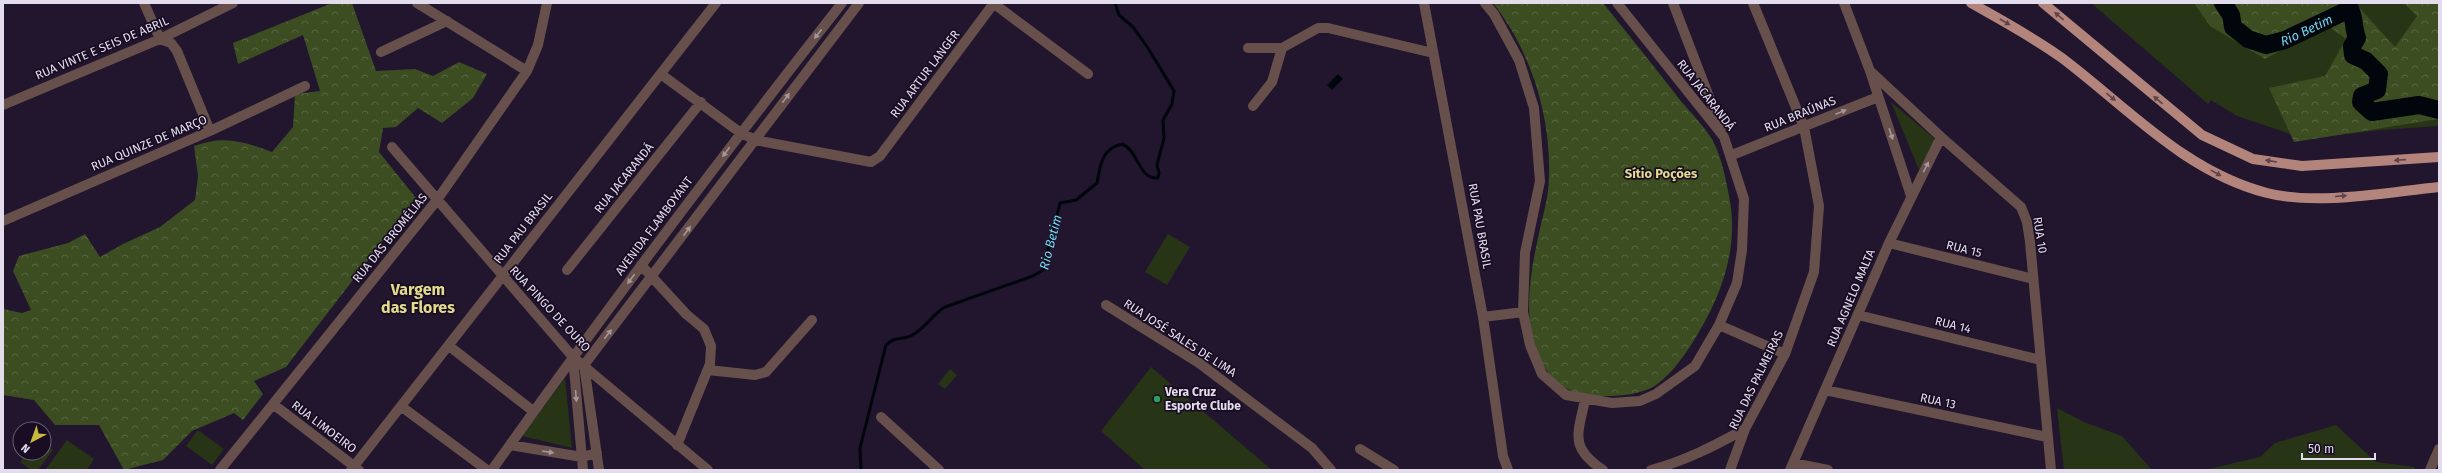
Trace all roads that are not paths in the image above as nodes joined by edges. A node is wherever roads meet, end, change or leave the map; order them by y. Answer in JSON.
{"nodes":[{"id":1,"x":144,"y":3,"type":"edge"},
{"id":2,"x":233,"y":3,"type":"edge"},
{"id":3,"x":417,"y":3,"type":"edge"},
{"id":4,"x":548,"y":3,"type":"edge"},
{"id":5,"x":716,"y":3,"type":"edge"},
{"id":6,"x":842,"y":3,"type":"edge"},
{"id":7,"x":859,"y":3,"type":"edge"},
{"id":8,"x":994,"y":3,"type":"edge"},
{"id":9,"x":1424,"y":3,"type":"edge"},
{"id":10,"x":1485,"y":3,"type":"edge"},
{"id":11,"x":1617,"y":3,"type":"edge"},
{"id":12,"x":1673,"y":3,"type":"edge"},
{"id":13,"x":1753,"y":3,"type":"edge"},
{"id":14,"x":1844,"y":3,"type":"edge"},
{"id":15,"x":1971,"y":3,"type":"edge"},
{"id":16,"x":2043,"y":3,"type":"edge"},
{"id":17,"x":447,"y":21,"type":"junction"},
{"id":18,"x":160,"y":39,"type":"junction"},
{"id":19,"x":1248,"y":48,"type":"dead end"},
{"id":20,"x":1282,"y":48,"type":"junction"},
{"id":21,"x":381,"y":52,"type":"dead end"},
{"id":22,"x":1433,"y":53,"type":"junction"},
{"id":23,"x":527,"y":71,"type":"junction"},
{"id":24,"x":1870,"y":71,"type":"junction"},
{"id":25,"x":1088,"y":74,"type":"dead end"},
{"id":26,"x":662,"y":75,"type":"junction"},
{"id":27,"x":305,"y":86,"type":"dead end"},
{"id":28,"x":1878,"y":97,"type":"junction"},
{"id":29,"x":701,"y":102,"type":"junction"},
{"id":30,"x":3,"y":105,"type":"edge"},
{"id":31,"x":1253,"y":106,"type":"dead end"},
{"id":32,"x":1804,"y":127,"type":"junction"},
{"id":33,"x":210,"y":131,"type":"junction"},
{"id":34,"x":741,"y":132,"type":"junction"},
{"id":35,"x":1724,"y":137,"type":"junction"},
{"id":36,"x":1941,"y":138,"type":"junction"},
{"id":37,"x":755,"y":140,"type":"junction"},
{"id":38,"x":392,"y":147,"type":"dead end"},
{"id":39,"x":1732,"y":155,"type":"junction"},
{"id":40,"x":2439,"y":157,"type":"edge"},
{"id":41,"x":2439,"y":187,"type":"edge"},
{"id":42,"x":1911,"y":196,"type":"junction"},
{"id":43,"x":437,"y":200,"type":"junction"},
{"id":44,"x":3,"y":221,"type":"edge"},
{"id":45,"x":1889,"y":243,"type":"junction"},
{"id":46,"x":641,"y":265,"type":"junction"},
{"id":47,"x":567,"y":270,"type":"dead end"},
{"id":48,"x":653,"y":276,"type":"junction"},
{"id":49,"x":502,"y":277,"type":"junction"},
{"id":50,"x":2033,"y":279,"type":"junction"},
{"id":51,"x":1106,"y":305,"type":"dead end"},
{"id":52,"x":1523,"y":312,"type":"junction"},
{"id":53,"x":1858,"y":315,"type":"junction"},
{"id":54,"x":1483,"y":317,"type":"junction"},
{"id":55,"x":812,"y":320,"type":"dead end"},
{"id":56,"x":1719,"y":325,"type":"junction"},
{"id":57,"x":449,"y":346,"type":"junction"},
{"id":58,"x":1785,"y":354,"type":"junction"},
{"id":59,"x":573,"y":357,"type":"junction"},
{"id":60,"x":2041,"y":360,"type":"junction"},
{"id":61,"x":584,"y":365,"type":"junction"},
{"id":62,"x":708,"y":370,"type":"junction"},
{"id":63,"x":1825,"y":390,"type":"junction"},
{"id":64,"x":1584,"y":400,"type":"junction"},
{"id":65,"x":273,"y":404,"type":"junction"},
{"id":66,"x":402,"y":407,"type":"junction"},
{"id":67,"x":532,"y":411,"type":"junction"},
{"id":68,"x":881,"y":417,"type":"dead end"},
{"id":69,"x":1745,"y":429,"type":"junction"},
{"id":70,"x":2047,"y":437,"type":"junction"},
{"id":71,"x":510,"y":445,"type":"junction"},
{"id":72,"x":678,"y":445,"type":"junction"},
{"id":73,"x":1360,"y":449,"type":"dead end"},
{"id":74,"x":2439,"y":449,"type":"edge"},
{"id":75,"x":597,"y":453,"type":"junction"},
{"id":76,"x":1503,"y":456,"type":"junction"},
{"id":77,"x":582,"y":457,"type":"junction"},
{"id":78,"x":1791,"y":466,"type":"edge"},
{"id":79,"x":355,"y":469,"type":"edge"},
{"id":80,"x":220,"y":470,"type":"edge"},
{"id":81,"x":487,"y":470,"type":"edge"},
{"id":82,"x":492,"y":470,"type":"edge"},
{"id":83,"x":583,"y":470,"type":"edge"},
{"id":84,"x":599,"y":470,"type":"edge"},
{"id":85,"x":708,"y":470,"type":"edge"},
{"id":86,"x":939,"y":470,"type":"edge"},
{"id":87,"x":1331,"y":470,"type":"edge"},
{"id":88,"x":1394,"y":470,"type":"edge"},
{"id":89,"x":1500,"y":470,"type":"edge"},
{"id":90,"x":1508,"y":470,"type":"edge"},
{"id":91,"x":1603,"y":470,"type":"edge"},
{"id":92,"x":1651,"y":470,"type":"edge"},
{"id":93,"x":1730,"y":470,"type":"edge"},
{"id":94,"x":1828,"y":470,"type":"edge"},
{"id":95,"x":2051,"y":470,"type":"edge"},
{"id":96,"x":2430,"y":470,"type":"edge"}],
"edges":[{"from":1,"to":18,"type":"street"},
{"from":2,"to":18,"type":"street","name":"RUA VINTE E SEIS DE ABRIL"},
{"from":3,"to":17,"type":"street"},
{"from":4,"to":23,"type":"street","name":"RUA DAS BROMÉLIAS"},
{"from":5,"to":26,"type":"street","name":"RUA PAU BRASIL"},
{"from":6,"to":34,"type":"street","name":"AVENIDA FLAMBOYANT","one_way":true},
{"from":37,"to":7,"type":"street","one_way":true},
{"from":8,"to":25,"type":"street"},
{"from":8,"to":37,"type":"street","name":"RUA ARTUR LANGER"},
{"from":9,"to":22,"type":"street","name":"RUA PAU BRASIL"},
{"from":10,"to":52,"type":"street","name":"RUA JACARANDÁ"},
{"from":11,"to":35,"type":"street","name":"RUA JACARANDÁ"},
{"from":12,"to":35,"type":"street"},
{"from":13,"to":32,"type":"street","name":"RUA DAS PALMEIRAS"},
{"from":14,"to":24,"type":"street"},
{"from":15,"to":41,"type":"main road","one_way":true},
{"from":40,"to":16,"type":"main road","one_way":true},
{"from":17,"to":21,"type":"street"},
{"from":17,"to":23,"type":"street"},
{"from":18,"to":30,"type":"street","name":"RUA VINTE E SEIS DE ABRIL"},
{"from":18,"to":33,"type":"street"},
{"from":19,"to":20,"type":"street"},
{"from":20,"to":22,"type":"street"},
{"from":20,"to":31,"type":"street"},
{"from":22,"to":54,"type":"street","name":"RUA PAU BRASIL"},
{"from":23,"to":43,"type":"street","name":"RUA DAS BROMÉLIAS"},
{"from":24,"to":28,"type":"street"},
{"from":24,"to":36,"type":"street","name":"RUA 10"},
{"from":26,"to":29,"type":"street"},
{"from":26,"to":49,"type":"street","name":"RUA PAU BRASIL"},
{"from":27,"to":33,"type":"street","name":"RUA QUINZE DE MARÇO"},
{"from":32,"to":28,"type":"street","name":"RUA BRAÚNAS","one_way":true},
{"from":28,"to":42,"type":"street","one_way":true},
{"from":29,"to":34,"type":"street"},
{"from":29,"to":47,"type":"street","name":"RUA JACARANDÁ"},
{"from":32,"to":39,"type":"street","name":"RUA BRAÚNAS"},
{"from":32,"to":58,"type":"street","name":"RUA DAS PALMEIRAS"},
{"from":33,"to":44,"type":"street","name":"RUA QUINZE DE MARÇO"},
{"from":34,"to":37,"type":"street"},
{"from":34,"to":46,"type":"street","name":"AVENIDA FLAMBOYANT","one_way":true},
{"from":35,"to":39,"type":"street","name":"RUA JACARANDÁ"},
{"from":42,"to":36,"type":"street","name":"RUA AGNELO MALTA","one_way":true},
{"from":36,"to":50,"type":"street","name":"RUA 10"},
{"from":48,"to":37,"type":"street","one_way":true},
{"from":38,"to":43,"type":"street","name":"RUA PINGO DE OURO"},
{"from":39,"to":56,"type":"street","name":"RUA JACARANDÁ"},
{"from":42,"to":45,"type":"street","name":"RUA AGNELO MALTA"},
{"from":43,"to":49,"type":"street","name":"RUA PINGO DE OURO"},
{"from":43,"to":65,"type":"street","name":"RUA DAS BROMÉLIAS"},
{"from":45,"to":50,"type":"street","name":"RUA 15"},
{"from":45,"to":53,"type":"street","name":"RUA AGNELO MALTA"},
{"from":46,"to":48,"type":"street"},
{"from":46,"to":59,"type":"street","name":"AVENIDA FLAMBOYANT","one_way":true},
{"from":61,"to":48,"type":"street","one_way":true},
{"from":48,"to":62,"type":"street"},
{"from":49,"to":57,"type":"street","name":"RUA PAU BRASIL"},
{"from":49,"to":59,"type":"street","name":"RUA PINGO DE OURO"},
{"from":50,"to":60,"type":"street","name":"RUA 10"},
{"from":51,"to":87,"type":"street","name":"RUA JOSÉ SALES DE LIMA"},
{"from":52,"to":54,"type":"street"},
{"from":52,"to":64,"type":"street","name":"RUA JACARANDÁ"},
{"from":53,"to":60,"type":"street","name":"RUA 14"},
{"from":53,"to":63,"type":"street","name":"RUA AGNELO MALTA"},
{"from":54,"to":76,"type":"street","name":"RUA PAU BRASIL"},
{"from":55,"to":62,"type":"street"},
{"from":56,"to":58,"type":"street"},
{"from":56,"to":64,"type":"street","name":"RUA JACARANDÁ"},
{"from":57,"to":66,"type":"street","name":"RUA PAU BRASIL"},
{"from":57,"to":67,"type":"street"},
{"from":58,"to":69,"type":"street","name":"RUA DAS PALMEIRAS"},
{"from":59,"to":61,"type":"street","name":"RUA PINGO DE OURO"},
{"from":59,"to":67,"type":"street","name":"AVENIDA FLAMBOYANT"},
{"from":59,"to":77,"type":"street","one_way":true},
{"from":60,"to":70,"type":"street","name":"RUA 10"},
{"from":61,"to":72,"type":"street","name":"RUA PINGO DE OURO"},
{"from":61,"to":75,"type":"street"},
{"from":62,"to":72,"type":"street"},
{"from":63,"to":70,"type":"street","name":"RUA 13"},
{"from":63,"to":78,"type":"street","name":"RUA AGNELO MALTA"},
{"from":64,"to":91,"type":"street"},
{"from":65,"to":79,"type":"street","name":"RUA LIMOEIRO"},
{"from":65,"to":80,"type":"street","name":"RUA DAS BROMÉLIAS"},
{"from":66,"to":79,"type":"street","name":"RUA PAU BRASIL"},
{"from":66,"to":81,"type":"street"},
{"from":67,"to":71,"type":"street","name":"AVENIDA FLAMBOYANT"},
{"from":68,"to":86,"type":"street"},
{"from":69,"to":92,"type":"street"},
{"from":69,"to":93,"type":"street","name":"RUA DAS PALMEIRAS"},
{"from":70,"to":95,"type":"street","name":"RUA 10"},
{"from":71,"to":77,"type":"street","one_way":true},
{"from":71,"to":82,"type":"street","name":"AVENIDA FLAMBOYANT"},
{"from":72,"to":85,"type":"street","name":"RUA PINGO DE OURO"},
{"from":73,"to":88,"type":"street"},
{"from":74,"to":96,"type":"street"},
{"from":75,"to":77,"type":"street"},
{"from":75,"to":84,"type":"street"},
{"from":76,"to":89,"type":"street","name":"RUA PAU BRASIL"},
{"from":76,"to":90,"type":"street","name":"RUA PAU BRASIL"},
{"from":77,"to":83,"type":"street"},
{"from":78,"to":94,"type":"street"}]}
